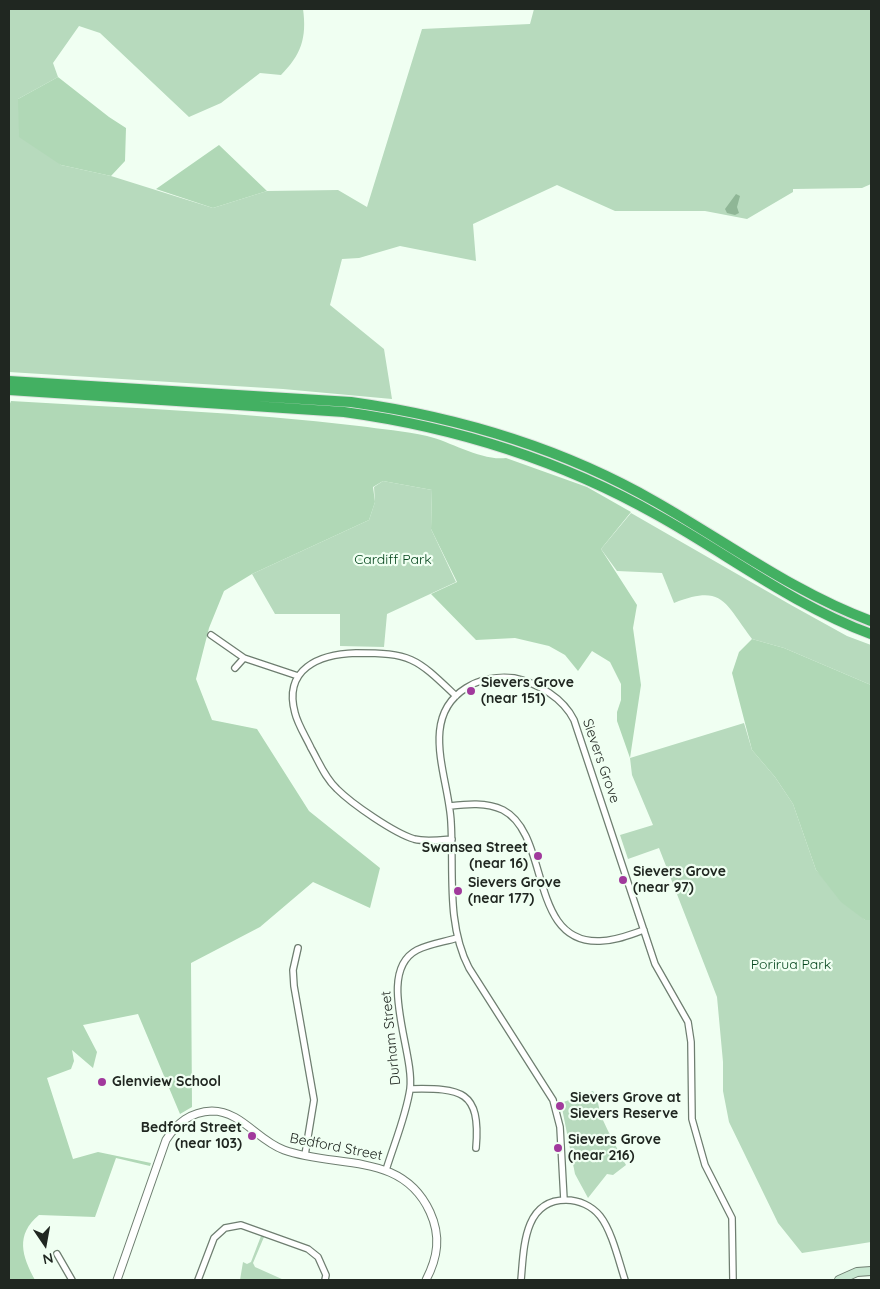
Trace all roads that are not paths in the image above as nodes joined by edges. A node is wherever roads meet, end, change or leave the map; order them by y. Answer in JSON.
{"nodes":[{"id":1,"x":9,"y":380,"type":"edge"},
{"id":2,"x":9,"y":390,"type":"edge"},
{"id":3,"x":871,"y":621,"type":"edge"},
{"id":4,"x":211,"y":634,"type":"dead end"},
{"id":5,"x":871,"y":634,"type":"edge"},
{"id":6,"x":244,"y":658,"type":"junction"},
{"id":7,"x":235,"y":668,"type":"dead end"},
{"id":8,"x":298,"y":676,"type":"junction"},
{"id":9,"x":456,"y":696,"type":"junction"},
{"id":10,"x":450,"y":806,"type":"junction"},
{"id":11,"x":452,"y":839,"type":"junction"},
{"id":12,"x":644,"y":930,"type":"junction"},
{"id":13,"x":457,"y":938,"type":"junction"},
{"id":14,"x":298,"y":948,"type":"dead end"},
{"id":15,"x":410,"y":1089,"type":"junction"},
{"id":16,"x":476,"y":1148,"type":"dead end"},
{"id":17,"x":305,"y":1155,"type":"junction"},
{"id":18,"x":386,"y":1170,"type":"junction"},
{"id":19,"x":564,"y":1200,"type":"junction"},
{"id":20,"x":57,"y":1254,"type":"dead end"},
{"id":21,"x":871,"y":1271,"type":"edge"},
{"id":22,"x":72,"y":1280,"type":"edge"},
{"id":23,"x":117,"y":1280,"type":"edge"},
{"id":24,"x":198,"y":1280,"type":"edge"},
{"id":25,"x":325,"y":1280,"type":"edge"},
{"id":26,"x":426,"y":1280,"type":"edge"},
{"id":27,"x":521,"y":1280,"type":"edge"},
{"id":28,"x":625,"y":1280,"type":"edge"},
{"id":29,"x":733,"y":1280,"type":"edge"},
{"id":30,"x":839,"y":1280,"type":"edge"}],
"edges":[{"from":1,"to":3,"type":"highway"},
{"from":2,"to":5,"type":"highway"},
{"from":4,"to":6,"type":"street"},
{"from":6,"to":7,"type":"street"},
{"from":6,"to":8,"type":"street"},
{"from":8,"to":9,"type":"street"},
{"from":8,"to":11,"type":"street"},
{"from":9,"to":10,"type":"street","name":"Sievers Grove"},
{"from":9,"to":12,"type":"street","name":"Sievers Grove"},
{"from":10,"to":11,"type":"street","name":"Sievers Grove"},
{"from":10,"to":12,"type":"street"},
{"from":11,"to":13,"type":"street","name":"Sievers Grove"},
{"from":12,"to":29,"type":"street","name":"Sievers Grove"},
{"from":13,"to":15,"type":"street","name":"Durham Street"},
{"from":13,"to":19,"type":"street","name":"Sievers Grove"},
{"from":14,"to":17,"type":"street"},
{"from":15,"to":16,"type":"street"},
{"from":15,"to":18,"type":"street","name":"Durham Street"},
{"from":17,"to":18,"type":"street","name":"Bedford Street"},
{"from":17,"to":23,"type":"street","name":"Bedford Street"},
{"from":18,"to":26,"type":"street","name":"Bedford Street"},
{"from":19,"to":27,"type":"street"},
{"from":19,"to":28,"type":"street"},
{"from":20,"to":22,"type":"street"},
{"from":21,"to":30,"type":"main road"},
{"from":24,"to":25,"type":"street"}]}
